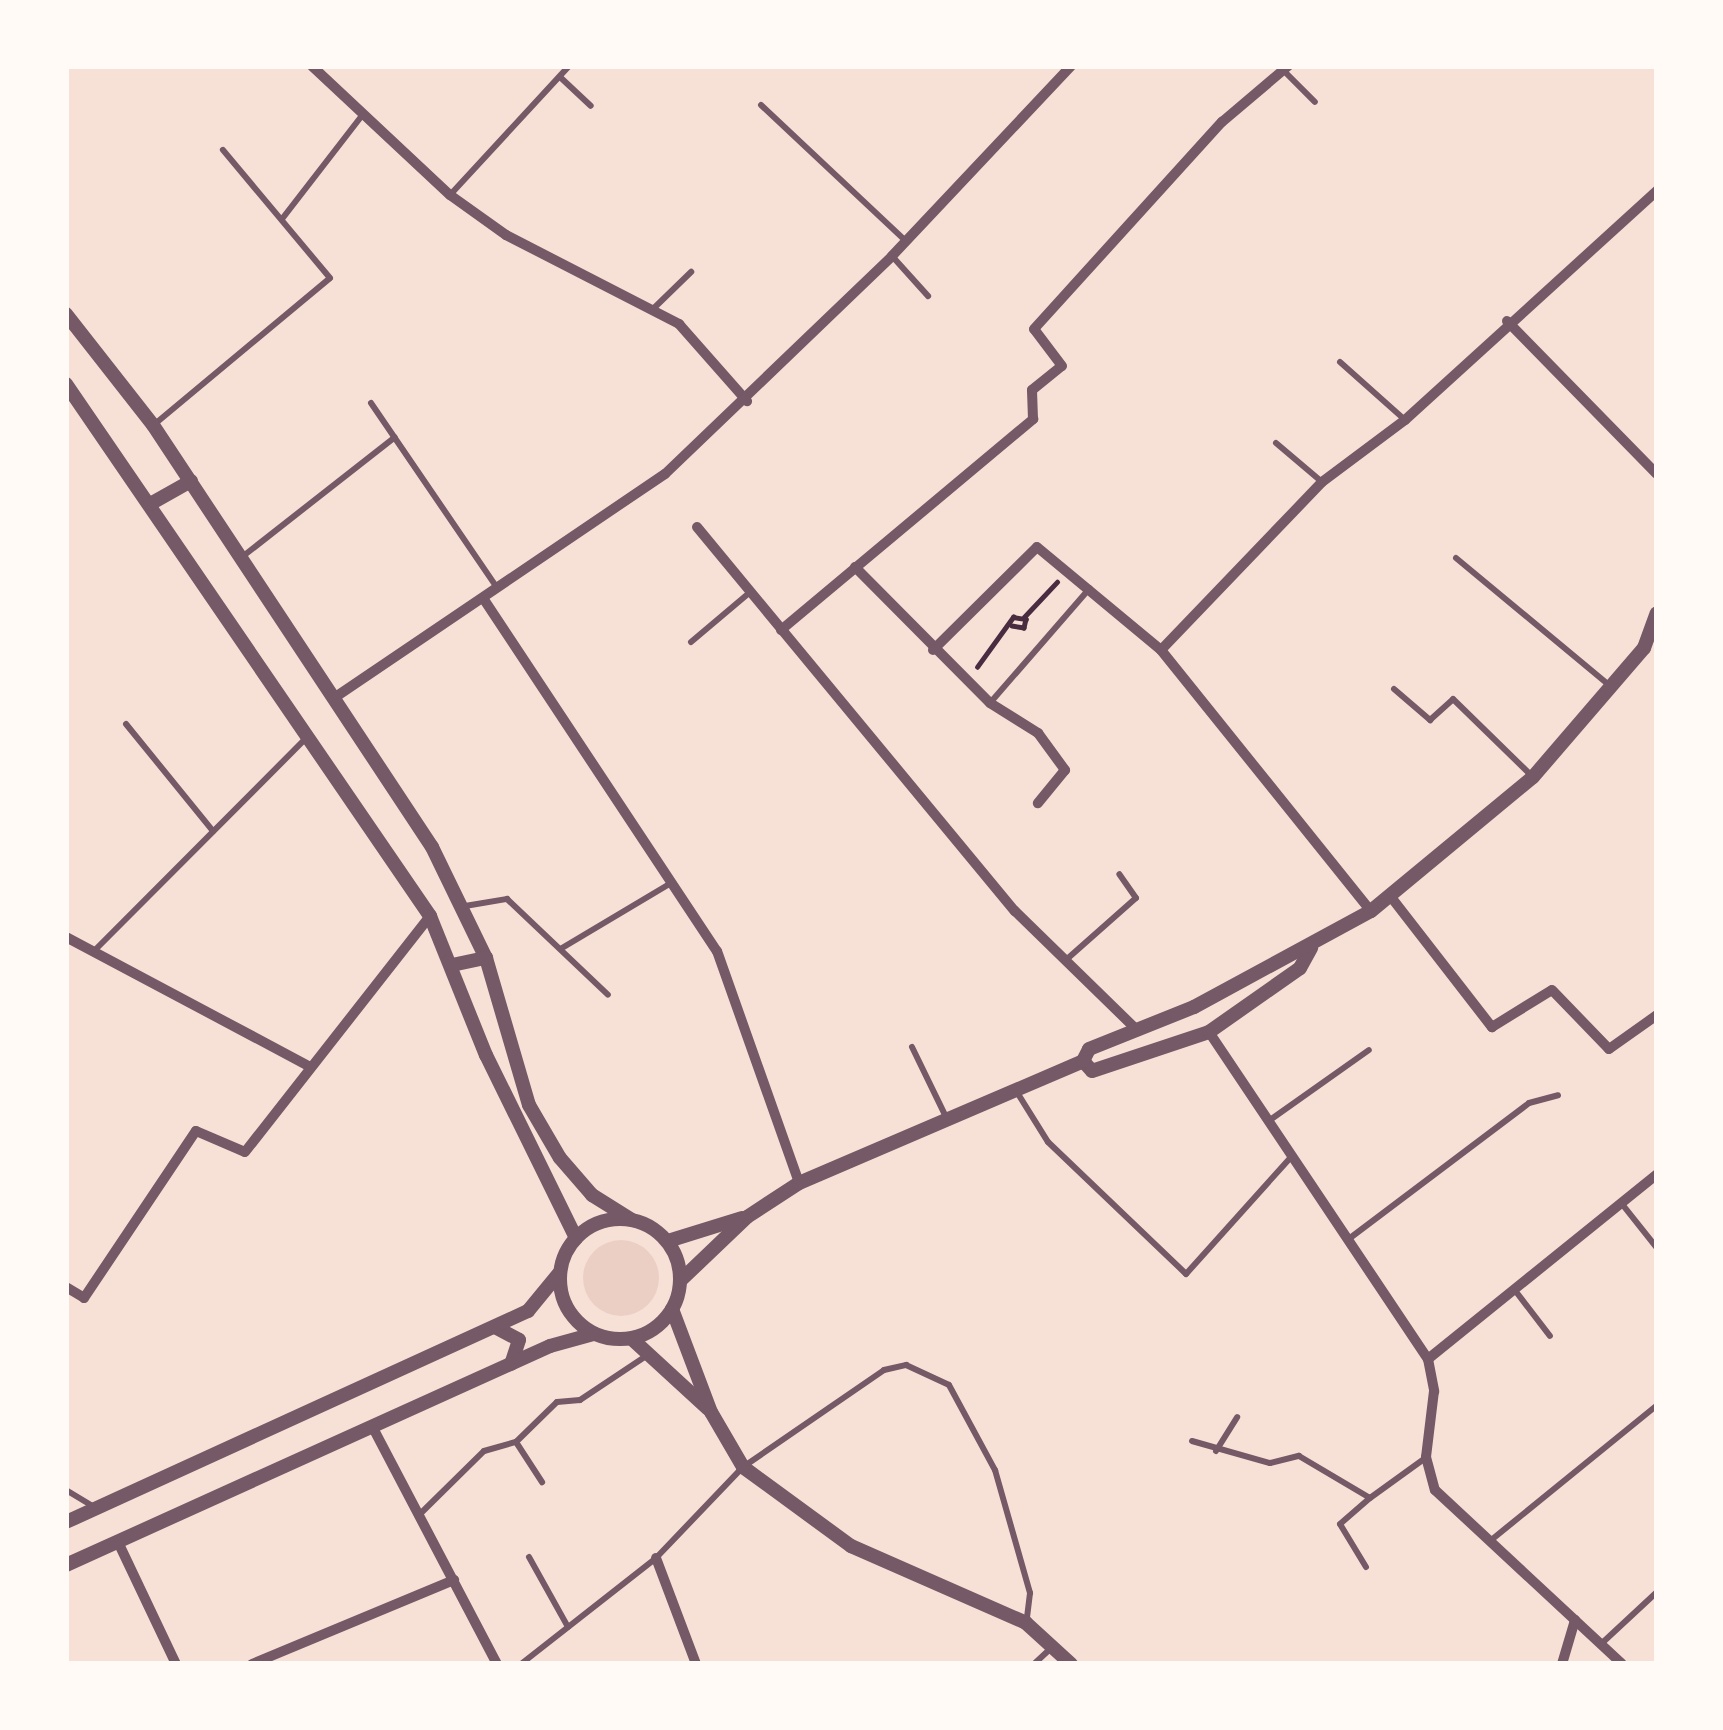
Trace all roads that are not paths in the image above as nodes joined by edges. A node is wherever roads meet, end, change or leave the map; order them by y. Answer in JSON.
{"nodes":[{"id":1,"x":312,"y":66,"type":"edge"},
{"id":2,"x":569,"y":66,"type":"edge"},
{"id":3,"x":1071,"y":66,"type":"edge"},
{"id":4,"x":1285,"y":68,"type":"edge"},
{"id":5,"x":560,"y":76,"type":"junction"},
{"id":6,"x":1315,"y":102,"type":"dead end"},
{"id":7,"x":760,"y":105,"type":"dead end"},
{"id":8,"x":591,"y":106,"type":"dead end"},
{"id":9,"x":366,"y":110,"type":"junction"},
{"id":10,"x":224,"y":150,"type":"dead end"},
{"id":11,"x":1657,"y":191,"type":"edge"},
{"id":12,"x":449,"y":194,"type":"junction"},
{"id":13,"x":282,"y":219,"type":"junction"},
{"id":14,"x":905,"y":240,"type":"junction"},
{"id":15,"x":892,"y":256,"type":"junction"},
{"id":16,"x":691,"y":272,"type":"dead end"},
{"id":17,"x":928,"y":296,"type":"dead end"},
{"id":18,"x":652,"y":310,"type":"junction"},
{"id":19,"x":66,"y":314,"type":"edge"},
{"id":20,"x":1508,"y":321,"type":"junction"},
{"id":21,"x":1340,"y":362,"type":"dead end"},
{"id":22,"x":66,"y":384,"type":"edge"},
{"id":23,"x":747,"y":401,"type":"junction"},
{"id":24,"x":371,"y":403,"type":"dead end"},
{"id":25,"x":1405,"y":420,"type":"junction"},
{"id":26,"x":153,"y":425,"type":"junction"},
{"id":27,"x":395,"y":437,"type":"junction"},
{"id":28,"x":1276,"y":443,"type":"dead end"},
{"id":29,"x":1657,"y":474,"type":"edge"},
{"id":30,"x":191,"y":481,"type":"junction"},
{"id":31,"x":1322,"y":482,"type":"junction"},
{"id":32,"x":150,"y":504,"type":"junction"},
{"id":33,"x":697,"y":527,"type":"dead end"},
{"id":34,"x":1456,"y":558,"type":"dead end"},
{"id":35,"x":239,"y":559,"type":"junction"},
{"id":36,"x":855,"y":567,"type":"junction"},
{"id":37,"x":1091,"y":586,"type":"junction"},
{"id":38,"x":498,"y":589,"type":"junction"},
{"id":39,"x":749,"y":593,"type":"junction"},
{"id":40,"x":483,"y":598,"type":"junction"},
{"id":41,"x":1657,"y":613,"type":"edge"},
{"id":42,"x":782,"y":630,"type":"junction"},
{"id":43,"x":691,"y":642,"type":"dead end"},
{"id":44,"x":1650,"y":646,"type":"edge"},
{"id":45,"x":933,"y":650,"type":"junction"},
{"id":46,"x":1161,"y":650,"type":"junction"},
{"id":47,"x":1394,"y":688,"type":"dead end"},
{"id":48,"x":1613,"y":688,"type":"junction"},
{"id":49,"x":334,"y":698,"type":"junction"},
{"id":50,"x":990,"y":703,"type":"junction"},
{"id":51,"x":126,"y":724,"type":"dead end"},
{"id":52,"x":307,"y":736,"type":"junction"},
{"id":53,"x":1534,"y":777,"type":"junction"},
{"id":54,"x":1038,"y":803,"type":"dead end"},
{"id":55,"x":213,"y":831,"type":"junction"},
{"id":56,"x":1119,"y":874,"type":"dead end"},
{"id":57,"x":671,"y":883,"type":"junction"},
{"id":58,"x":1391,"y":897,"type":"junction"},
{"id":59,"x":463,"y":907,"type":"junction"},
{"id":60,"x":1371,"y":911,"type":"junction"},
{"id":61,"x":430,"y":916,"type":"junction"},
{"id":62,"x":66,"y":938,"type":"edge"},
{"id":63,"x":562,"y":948,"type":"junction"},
{"id":64,"x":1311,"y":948,"type":"junction"},
{"id":65,"x":94,"y":952,"type":"junction"},
{"id":66,"x":486,"y":958,"type":"junction"},
{"id":67,"x":1065,"y":961,"type":"junction"},
{"id":68,"x":452,"y":965,"type":"junction"},
{"id":69,"x":608,"y":995,"type":"dead end"},
{"id":70,"x":1194,"y":1006,"type":"junction"},
{"id":71,"x":1657,"y":1015,"type":"edge"},
{"id":72,"x":1138,"y":1030,"type":"junction"},
{"id":73,"x":1209,"y":1032,"type":"junction"},
{"id":74,"x":912,"y":1048,"type":"dead end"},
{"id":75,"x":1369,"y":1050,"type":"dead end"},
{"id":76,"x":1083,"y":1061,"type":"junction"},
{"id":77,"x":311,"y":1067,"type":"junction"},
{"id":78,"x":1014,"y":1088,"type":"junction"},
{"id":79,"x":1558,"y":1095,"type":"dead end"},
{"id":80,"x":946,"y":1117,"type":"junction"},
{"id":81,"x":1270,"y":1120,"type":"junction"},
{"id":82,"x":1291,"y":1157,"type":"junction"},
{"id":83,"x":1657,"y":1174,"type":"edge"},
{"id":84,"x":799,"y":1183,"type":"junction"},
{"id":85,"x":1622,"y":1204,"type":"junction"},
{"id":86,"x":747,"y":1217,"type":"junction"},
{"id":87,"x":632,"y":1220,"type":"junction"},
{"id":88,"x":576,"y":1238,"type":"junction"},
{"id":89,"x":1347,"y":1240,"type":"junction"},
{"id":90,"x":668,"y":1241,"type":"junction"},
{"id":91,"x":1657,"y":1248,"type":"edge"},
{"id":92,"x":560,"y":1272,"type":"junction"},
{"id":93,"x":681,"y":1280,"type":"junction"},
{"id":94,"x":66,"y":1287,"type":"edge"},
{"id":95,"x":1517,"y":1293,"type":"junction"},
{"id":96,"x":672,"y":1309,"type":"junction"},
{"id":97,"x":491,"y":1328,"type":"junction"},
{"id":98,"x":594,"y":1334,"type":"junction"},
{"id":99,"x":1550,"y":1336,"type":"dead end"},
{"id":100,"x":632,"y":1339,"type":"junction"},
{"id":101,"x":649,"y":1354,"type":"junction"},
{"id":102,"x":1428,"y":1359,"type":"junction"},
{"id":103,"x":512,"y":1364,"type":"junction"},
{"id":104,"x":1656,"y":1406,"type":"edge"},
{"id":105,"x":712,"y":1412,"type":"junction"},
{"id":106,"x":1237,"y":1417,"type":"dead end"},
{"id":107,"x":372,"y":1426,"type":"junction"},
{"id":108,"x":516,"y":1442,"type":"junction"},
{"id":109,"x":1192,"y":1442,"type":"dead end"},
{"id":110,"x":1216,"y":1450,"type":"junction"},
{"id":111,"x":1426,"y":1457,"type":"junction"},
{"id":112,"x":743,"y":1467,"type":"junction"},
{"id":113,"x":542,"y":1482,"type":"dead end"},
{"id":114,"x":66,"y":1490,"type":"edge"},
{"id":115,"x":1370,"y":1498,"type":"junction"},
{"id":116,"x":97,"y":1508,"type":"junction"},
{"id":117,"x":418,"y":1515,"type":"junction"},
{"id":118,"x":66,"y":1522,"type":"edge"},
{"id":119,"x":1490,"y":1541,"type":"junction"},
{"id":120,"x":118,"y":1542,"type":"junction"},
{"id":121,"x":529,"y":1557,"type":"dead end"},
{"id":122,"x":656,"y":1558,"type":"junction"},
{"id":123,"x":66,"y":1565,"type":"edge"},
{"id":124,"x":1366,"y":1567,"type":"dead end"},
{"id":125,"x":454,"y":1580,"type":"junction"},
{"id":126,"x":1657,"y":1592,"type":"edge"},
{"id":127,"x":1575,"y":1620,"type":"junction"},
{"id":128,"x":1026,"y":1623,"type":"junction"},
{"id":129,"x":568,"y":1627,"type":"junction"},
{"id":130,"x":1601,"y":1644,"type":"junction"},
{"id":131,"x":1053,"y":1647,"type":"junction"},
{"id":132,"x":258,"y":1663,"type":"edge"},
{"id":133,"x":176,"y":1664,"type":"edge"},
{"id":134,"x":497,"y":1664,"type":"edge"},
{"id":135,"x":521,"y":1664,"type":"edge"},
{"id":136,"x":695,"y":1664,"type":"edge"},
{"id":137,"x":1034,"y":1664,"type":"edge"},
{"id":138,"x":1071,"y":1664,"type":"edge"},
{"id":139,"x":1562,"y":1664,"type":"edge"},
{"id":140,"x":1622,"y":1664,"type":"edge"}],
"edges":[{"from":1,"to":9,"type":"street"},
{"from":2,"to":5,"type":"lane"},
{"from":3,"to":14,"type":"street"},
{"from":4,"to":6,"type":"lane"},
{"from":4,"to":36,"type":"street"},
{"from":5,"to":8,"type":"lane"},
{"from":5,"to":12,"type":"lane"},
{"from":7,"to":14,"type":"lane"},
{"from":9,"to":12,"type":"street"},
{"from":9,"to":13,"type":"lane"},
{"from":10,"to":13,"type":"lane"},
{"from":11,"to":20,"type":"street"},
{"from":12,"to":18,"type":"street"},
{"from":13,"to":26,"type":"lane"},
{"from":14,"to":15,"type":"street"},
{"from":15,"to":17,"type":"lane"},
{"from":15,"to":23,"type":"street"},
{"from":16,"to":18,"type":"lane"},
{"from":18,"to":23,"type":"street"},
{"from":19,"to":26,"type":"street"},
{"from":20,"to":25,"type":"street"},
{"from":20,"to":29,"type":"street"},
{"from":21,"to":25,"type":"lane"},
{"from":22,"to":32,"type":"street"},
{"from":23,"to":38,"type":"street"},
{"from":24,"to":27,"type":"lane"},
{"from":25,"to":31,"type":"street"},
{"from":26,"to":30,"type":"street"},
{"from":27,"to":35,"type":"lane"},
{"from":27,"to":38,"type":"lane"},
{"from":28,"to":31,"type":"lane"},
{"from":30,"to":32,"type":"street"},
{"from":30,"to":35,"type":"street"},
{"from":31,"to":46,"type":"street"},
{"from":32,"to":52,"type":"street"},
{"from":33,"to":39,"type":"street"},
{"from":34,"to":48,"type":"lane"},
{"from":35,"to":49,"type":"street"},
{"from":36,"to":42,"type":"street"},
{"from":36,"to":45,"type":"street"},
{"from":37,"to":45,"type":"street"},
{"from":37,"to":46,"type":"street"},
{"from":37,"to":50,"type":"lane"},
{"from":38,"to":40,"type":"street"},
{"from":39,"to":42,"type":"street"},
{"from":39,"to":43,"type":"lane"},
{"from":40,"to":49,"type":"street"},
{"from":40,"to":57,"type":"street"},
{"from":41,"to":44,"type":"street"},
{"from":42,"to":67,"type":"street"},
{"from":44,"to":48,"type":"street"},
{"from":45,"to":50,"type":"street"},
{"from":46,"to":60,"type":"street"},
{"from":47,"to":53,"type":"lane"},
{"from":48,"to":53,"type":"street"},
{"from":49,"to":59,"type":"street"},
{"from":50,"to":54,"type":"street"},
{"from":51,"to":55,"type":"lane"},
{"from":52,"to":55,"type":"lane"},
{"from":52,"to":61,"type":"street"},
{"from":53,"to":58,"type":"street"},
{"from":55,"to":65,"type":"lane"},
{"from":56,"to":67,"type":"lane"},
{"from":57,"to":63,"type":"lane"},
{"from":57,"to":84,"type":"street"},
{"from":58,"to":60,"type":"street"},
{"from":58,"to":71,"type":"street"},
{"from":59,"to":63,"type":"lane"},
{"from":59,"to":66,"type":"street"},
{"from":60,"to":64,"type":"street"},
{"from":61,"to":68,"type":"street"},
{"from":61,"to":77,"type":"street"},
{"from":62,"to":65,"type":"street"},
{"from":63,"to":69,"type":"lane"},
{"from":64,"to":70,"type":"street"},
{"from":64,"to":73,"type":"street"},
{"from":65,"to":77,"type":"street"},
{"from":66,"to":68,"type":"street"},
{"from":66,"to":87,"type":"street"},
{"from":67,"to":72,"type":"street"},
{"from":68,"to":88,"type":"street"},
{"from":70,"to":72,"type":"street"},
{"from":70,"to":73,"type":"street"},
{"from":72,"to":76,"type":"street"},
{"from":73,"to":76,"type":"street"},
{"from":73,"to":81,"type":"street"},
{"from":74,"to":80,"type":"lane"},
{"from":75,"to":81,"type":"lane"},
{"from":76,"to":78,"type":"street"},
{"from":77,"to":94,"type":"street"},
{"from":78,"to":80,"type":"street"},
{"from":78,"to":82,"type":"lane"},
{"from":79,"to":89,"type":"lane"},
{"from":80,"to":84,"type":"street"},
{"from":81,"to":82,"type":"street"},
{"from":82,"to":89,"type":"street"},
{"from":83,"to":85,"type":"street"},
{"from":84,"to":86,"type":"street"},
{"from":85,"to":91,"type":"lane"},
{"from":85,"to":95,"type":"street"},
{"from":86,"to":90,"type":"street"},
{"from":86,"to":93,"type":"street"},
{"from":87,"to":88,"type":"street"},
{"from":87,"to":90,"type":"street"},
{"from":88,"to":92,"type":"street"},
{"from":89,"to":102,"type":"street"},
{"from":90,"to":93,"type":"street"},
{"from":92,"to":97,"type":"street"},
{"from":92,"to":98,"type":"street"},
{"from":93,"to":96,"type":"street"},
{"from":95,"to":99,"type":"lane"},
{"from":95,"to":102,"type":"street"},
{"from":96,"to":100,"type":"street"},
{"from":96,"to":105,"type":"street"},
{"from":97,"to":103,"type":"street"},
{"from":97,"to":116,"type":"street"},
{"from":98,"to":100,"type":"street"},
{"from":98,"to":103,"type":"street"},
{"from":100,"to":101,"type":"street"},
{"from":101,"to":105,"type":"street"},
{"from":101,"to":108,"type":"lane"},
{"from":102,"to":111,"type":"street"},
{"from":103,"to":107,"type":"street"},
{"from":104,"to":119,"type":"lane"},
{"from":105,"to":112,"type":"street"},
{"from":106,"to":110,"type":"lane"},
{"from":107,"to":117,"type":"street"},
{"from":107,"to":120,"type":"street"},
{"from":108,"to":113,"type":"lane"},
{"from":108,"to":117,"type":"lane"},
{"from":109,"to":110,"type":"lane"},
{"from":110,"to":115,"type":"lane"},
{"from":111,"to":115,"type":"lane"},
{"from":111,"to":119,"type":"street"},
{"from":112,"to":122,"type":"lane"},
{"from":112,"to":128,"type":"street"},
{"from":112,"to":128,"type":"lane"},
{"from":114,"to":116,"type":"lane"},
{"from":115,"to":124,"type":"lane"},
{"from":116,"to":118,"type":"street"},
{"from":117,"to":125,"type":"street"},
{"from":119,"to":127,"type":"street"},
{"from":120,"to":123,"type":"street"},
{"from":120,"to":133,"type":"street"},
{"from":121,"to":129,"type":"lane"},
{"from":122,"to":129,"type":"lane"},
{"from":122,"to":136,"type":"street"},
{"from":125,"to":132,"type":"street"},
{"from":125,"to":134,"type":"street"},
{"from":126,"to":130,"type":"lane"},
{"from":127,"to":130,"type":"street"},
{"from":127,"to":139,"type":"street"},
{"from":128,"to":131,"type":"street"},
{"from":129,"to":135,"type":"lane"},
{"from":130,"to":140,"type":"street"},
{"from":131,"to":137,"type":"lane"},
{"from":131,"to":138,"type":"street"}]}
